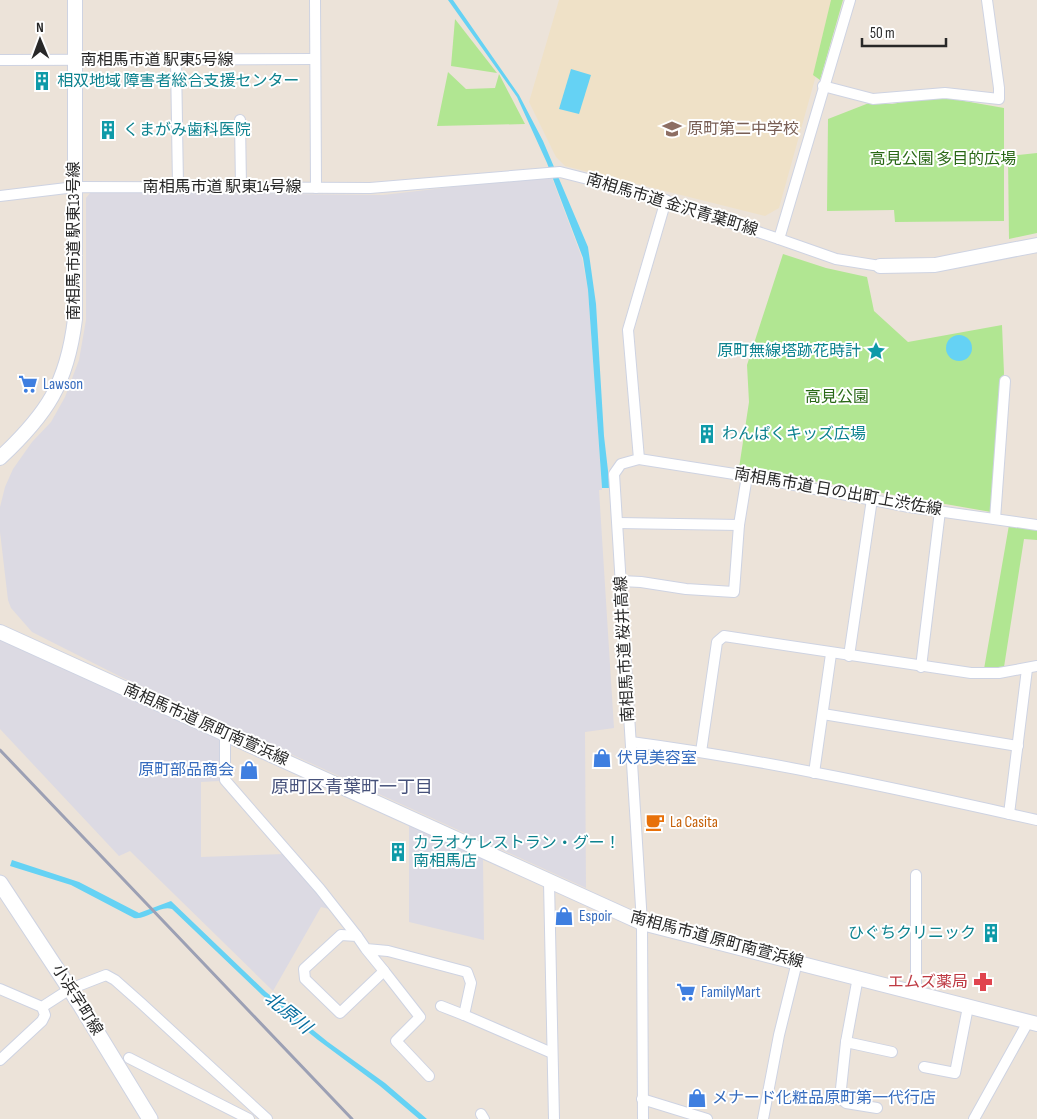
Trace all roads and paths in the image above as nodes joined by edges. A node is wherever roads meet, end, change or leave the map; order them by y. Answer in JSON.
{"nodes":[{"id":1,"x":75,"y":0,"type":"edge"},
{"id":2,"x":315,"y":0,"type":"edge"},
{"id":3,"x":850,"y":0,"type":"edge"},
{"id":4,"x":987,"y":0,"type":"edge"},
{"id":5,"x":314,"y":59,"type":"junction"},
{"id":6,"x":0,"y":60,"type":"edge"},
{"id":7,"x":74,"y":60,"type":"junction"},
{"id":8,"x":176,"y":60,"type":"junction"},
{"id":9,"x":824,"y":86,"type":"junction"},
{"id":10,"x":240,"y":120,"type":"dead end"},
{"id":11,"x":75,"y":187,"type":"junction"},
{"id":12,"x":178,"y":187,"type":"junction"},
{"id":13,"x":241,"y":188,"type":"junction"},
{"id":14,"x":316,"y":188,"type":"junction"},
{"id":15,"x":0,"y":196,"type":"edge"},
{"id":16,"x":666,"y":200,"type":"junction"},
{"id":17,"x":778,"y":239,"type":"junction"},
{"id":18,"x":1037,"y":245,"type":"edge"},
{"id":19,"x":880,"y":266,"type":"joint"},
{"id":20,"x":1005,"y":381,"type":"dead end"},
{"id":21,"x":0,"y":458,"type":"edge"},
{"id":22,"x":639,"y":459,"type":"junction"},
{"id":23,"x":747,"y":476,"type":"junction"},
{"id":24,"x":872,"y":499,"type":"junction"},
{"id":25,"x":940,"y":511,"type":"junction"},
{"id":26,"x":995,"y":518,"type":"junction"},
{"id":27,"x":618,"y":523,"type":"junction"},
{"id":28,"x":739,"y":525,"type":"junction"},
{"id":29,"x":1037,"y":525,"type":"edge"},
{"id":30,"x":621,"y":581,"type":"junction"},
{"id":31,"x":0,"y":632,"type":"edge"},
{"id":32,"x":832,"y":654,"type":"junction"},
{"id":33,"x":849,"y":656,"type":"junction"},
{"id":34,"x":921,"y":667,"type":"junction"},
{"id":35,"x":1032,"y":667,"type":"edge"},
{"id":36,"x":823,"y":714,"type":"junction"},
{"id":37,"x":225,"y":734,"type":"junction"},
{"id":38,"x":631,"y":742,"type":"junction"},
{"id":39,"x":1018,"y":746,"type":"junction"},
{"id":40,"x":701,"y":752,"type":"junction"},
{"id":41,"x":814,"y":774,"type":"junction"},
{"id":42,"x":1009,"y":814,"type":"junction"},
{"id":43,"x":1037,"y":820,"type":"edge"},
{"id":44,"x":916,"y":875,"type":"dead end"},
{"id":45,"x":549,"y":882,"type":"junction"},
{"id":46,"x":0,"y":883,"type":"edge"},
{"id":47,"x":642,"y":923,"type":"junction"},
{"id":48,"x":357,"y":936,"type":"junction"},
{"id":49,"x":366,"y":949,"type":"junction"},
{"id":50,"x":797,"y":962,"type":"junction"},
{"id":51,"x":384,"y":972,"type":"junction"},
{"id":52,"x":858,"y":977,"type":"junction"},
{"id":53,"x":0,"y":989,"type":"edge"},
{"id":54,"x":70,"y":989,"type":"junction"},
{"id":55,"x":916,"y":993,"type":"junction"},
{"id":56,"x":441,"y":1006,"type":"dead end"},
{"id":57,"x":968,"y":1007,"type":"junction"},
{"id":58,"x":42,"y":1008,"type":"junction"},
{"id":59,"x":464,"y":1015,"type":"junction"},
{"id":60,"x":1032,"y":1023,"type":"edge"},
{"id":61,"x":846,"y":1042,"type":"junction"},
{"id":62,"x":892,"y":1052,"type":"dead end"},
{"id":63,"x":552,"y":1053,"type":"junction"},
{"id":64,"x":129,"y":1058,"type":"dead end"},
{"id":65,"x":0,"y":1060,"type":"edge"},
{"id":66,"x":924,"y":1067,"type":"dead end"},
{"id":67,"x":429,"y":1076,"type":"dead end"},
{"id":68,"x":642,"y":1099,"type":"junction"},
{"id":69,"x":877,"y":1108,"type":"dead end"},
{"id":70,"x":150,"y":1119,"type":"edge"},
{"id":71,"x":249,"y":1119,"type":"edge"},
{"id":72,"x":267,"y":1119,"type":"edge"},
{"id":73,"x":554,"y":1119,"type":"edge"},
{"id":74,"x":643,"y":1119,"type":"edge"},
{"id":75,"x":707,"y":1119,"type":"edge"},
{"id":76,"x":763,"y":1119,"type":"edge"},
{"id":77,"x":974,"y":1119,"type":"edge"}],
"edges":[{"from":1,"to":7,"type":"street","name":"南相馬市道 駅東13号線"},
{"from":2,"to":5,"type":"street","name":"南相馬市道 駅東14号線"},
{"from":3,"to":9,"type":"street","name":"南相馬市道 金沢青葉町線"},
{"from":4,"to":9,"type":"street"},
{"from":5,"to":8,"type":"street","name":"南相馬市道 駅東5号線"},
{"from":5,"to":14,"type":"street","name":"南相馬市道 駅東14号線"},
{"from":6,"to":7,"type":"street","name":"南相馬市道 駅東5号線"},
{"from":7,"to":8,"type":"street","name":"南相馬市道 駅東5号線"},
{"from":7,"to":11,"type":"street","name":"南相馬市道 駅東13号線"},
{"from":8,"to":12,"type":"street"},
{"from":9,"to":17,"type":"street","name":"南相馬市道 金沢青葉町線"},
{"from":10,"to":13,"type":"street"},
{"from":11,"to":12,"type":"street","name":"南相馬市道 駅東14号線"},
{"from":11,"to":15,"type":"street","name":"南相馬市道 駅東14号線"},
{"from":11,"to":21,"type":"street","name":"南相馬市道 駅東13号線"},
{"from":12,"to":13,"type":"street","name":"南相馬市道 駅東14号線"},
{"from":13,"to":14,"type":"street","name":"南相馬市道 駅東14号線"},
{"from":14,"to":16,"type":"street","name":"南相馬市道 金沢青葉町線"},
{"from":16,"to":17,"type":"street","name":"南相馬市道 金沢青葉町線"},
{"from":16,"to":22,"type":"street"},
{"from":17,"to":19,"type":"street"},
{"from":18,"to":19,"type":"street"},
{"from":20,"to":26,"type":"street"},
{"from":22,"to":23,"type":"street","name":"南相馬市道 日の出町上渋佐線"},
{"from":22,"to":27,"type":"street","name":"南相馬市道 桜井高線"},
{"from":23,"to":24,"type":"street","name":"南相馬市道 日の出町上渋佐線"},
{"from":23,"to":28,"type":"street"},
{"from":24,"to":25,"type":"street","name":"南相馬市道 日の出町上渋佐線"},
{"from":24,"to":33,"type":"street"},
{"from":25,"to":26,"type":"street","name":"南相馬市道 日の出町上渋佐線"},
{"from":25,"to":34,"type":"street"},
{"from":26,"to":29,"type":"street","name":"南相馬市道 日の出町上渋佐線"},
{"from":27,"to":28,"type":"street"},
{"from":27,"to":30,"type":"street","name":"南相馬市道 桜井高線"},
{"from":28,"to":30,"type":"street"},
{"from":30,"to":38,"type":"street","name":"南相馬市道 桜井高線"},
{"from":31,"to":37,"type":"street","name":"南相馬市道 原町南萱浜線"},
{"from":32,"to":33,"type":"street"},
{"from":32,"to":36,"type":"street"},
{"from":32,"to":40,"type":"street"},
{"from":33,"to":34,"type":"street"},
{"from":34,"to":35,"type":"street"},
{"from":35,"to":39,"type":"street"},
{"from":36,"to":39,"type":"street"},
{"from":36,"to":41,"type":"street"},
{"from":37,"to":45,"type":"street","name":"南相馬市道 原町南萱浜線"},
{"from":37,"to":48,"type":"street"},
{"from":38,"to":40,"type":"street"},
{"from":38,"to":47,"type":"street","name":"南相馬市道 桜井高線"},
{"from":39,"to":42,"type":"street"},
{"from":40,"to":41,"type":"street"},
{"from":41,"to":42,"type":"street"},
{"from":42,"to":43,"type":"street"},
{"from":44,"to":55,"type":"street"},
{"from":45,"to":47,"type":"street","name":"南相馬市道 原町南萱浜線"},
{"from":45,"to":63,"type":"street"},
{"from":46,"to":54,"type":"main road","name":"小浜字町線"},
{"from":47,"to":50,"type":"street","name":"南相馬市道 原町南萱浜線"},
{"from":47,"to":68,"type":"street","name":"南相馬市道 桜井高線"},
{"from":48,"to":49,"type":"street"},
{"from":48,"to":51,"type":"street"},
{"from":49,"to":51,"type":"street"},
{"from":49,"to":59,"type":"street"},
{"from":50,"to":52,"type":"street","name":"南相馬市道 原町南萱浜線"},
{"from":50,"to":76,"type":"street"},
{"from":51,"to":67,"type":"street"},
{"from":52,"to":55,"type":"street","name":"南相馬市道 原町南萱浜線"},
{"from":52,"to":61,"type":"street"},
{"from":53,"to":58,"type":"street"},
{"from":54,"to":58,"type":"street"},
{"from":54,"to":70,"type":"main road","name":"小浜字町線"},
{"from":54,"to":72,"type":"street"},
{"from":55,"to":57,"type":"street","name":"南相馬市道 原町南萱浜線"},
{"from":56,"to":59,"type":"street"},
{"from":57,"to":60,"type":"street","name":"南相馬市道 原町南萱浜線"},
{"from":57,"to":66,"type":"street"},
{"from":58,"to":65,"type":"street"},
{"from":59,"to":63,"type":"street"},
{"from":60,"to":77,"type":"street"},
{"from":61,"to":62,"type":"street"},
{"from":61,"to":69,"type":"street"},
{"from":63,"to":73,"type":"street"},
{"from":64,"to":71,"type":"street"},
{"from":68,"to":74,"type":"street","name":"南相馬市道 桜井高線"},
{"from":68,"to":75,"type":"street"}]}
